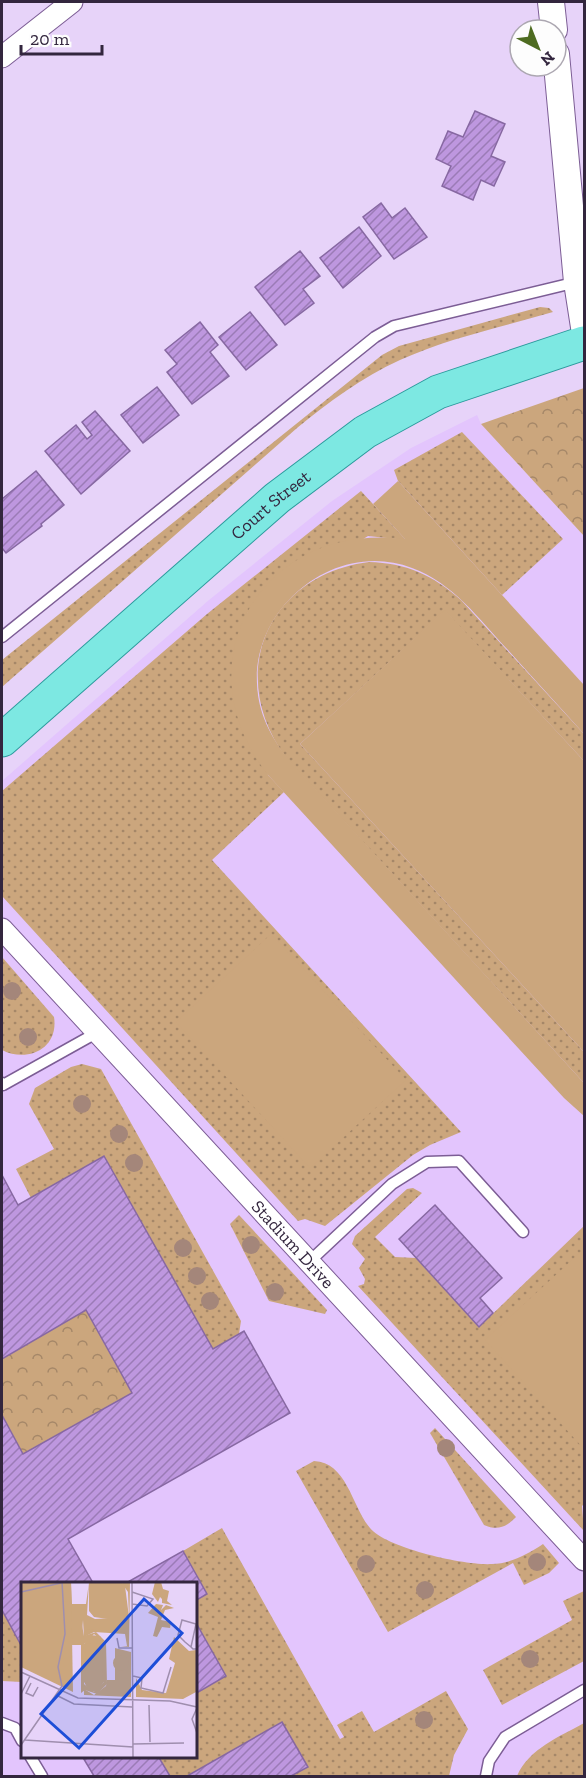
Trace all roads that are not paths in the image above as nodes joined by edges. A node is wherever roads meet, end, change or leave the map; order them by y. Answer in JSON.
{"nodes":[{"id":1,"x":72,"y":2,"type":"edge"},
{"id":2,"x":551,"y":2,"type":"edge"},
{"id":3,"x":553,"y":18,"type":"edge"},
{"id":4,"x":4,"y":54,"type":"edge"},
{"id":5,"x":558,"y":78,"type":"edge"},
{"id":6,"x":577,"y":282,"type":"junction"},
{"id":7,"x":585,"y":327,"type":"edge"},
{"id":8,"x":585,"y":343,"type":"edge"},
{"id":9,"x":2,"y":636,"type":"edge"},
{"id":10,"x":2,"y":740,"type":"edge"},
{"id":11,"x":2,"y":928,"type":"edge"},
{"id":12,"x":98,"y":1032,"type":"junction"},
{"id":13,"x":2,"y":1083,"type":"edge"},
{"id":14,"x":523,"y":1232,"type":"dead end"},
{"id":15,"x":310,"y":1261,"type":"junction"},
{"id":16,"x":585,"y":1560,"type":"edge"},
{"id":17,"x":585,"y":1690,"type":"edge"},
{"id":18,"x":2,"y":1723,"type":"edge"},
{"id":19,"x":21,"y":1739,"type":"edge"},
{"id":20,"x":31,"y":1757,"type":"edge"},
{"id":21,"x":42,"y":1776,"type":"edge"},
{"id":22,"x":486,"y":1776,"type":"edge"}],
"edges":[{"from":1,"to":4,"type":"street"},
{"from":2,"to":3,"type":"street"},
{"from":5,"to":6,"type":"street"},
{"from":6,"to":7,"type":"street"},
{"from":6,"to":9,"type":"lane"},
{"from":8,"to":10,"type":"main road","name":"Court Street"},
{"from":11,"to":12,"type":"street","name":"Stadium Drive"},
{"from":12,"to":13,"type":"lane"},
{"from":12,"to":15,"type":"street","name":"Stadium Drive"},
{"from":14,"to":15,"type":"lane"},
{"from":15,"to":16,"type":"street","name":"Stadium Drive"},
{"from":17,"to":22,"type":"lane"},
{"from":18,"to":19,"type":"lane"},
{"from":20,"to":21,"type":"lane"}]}
